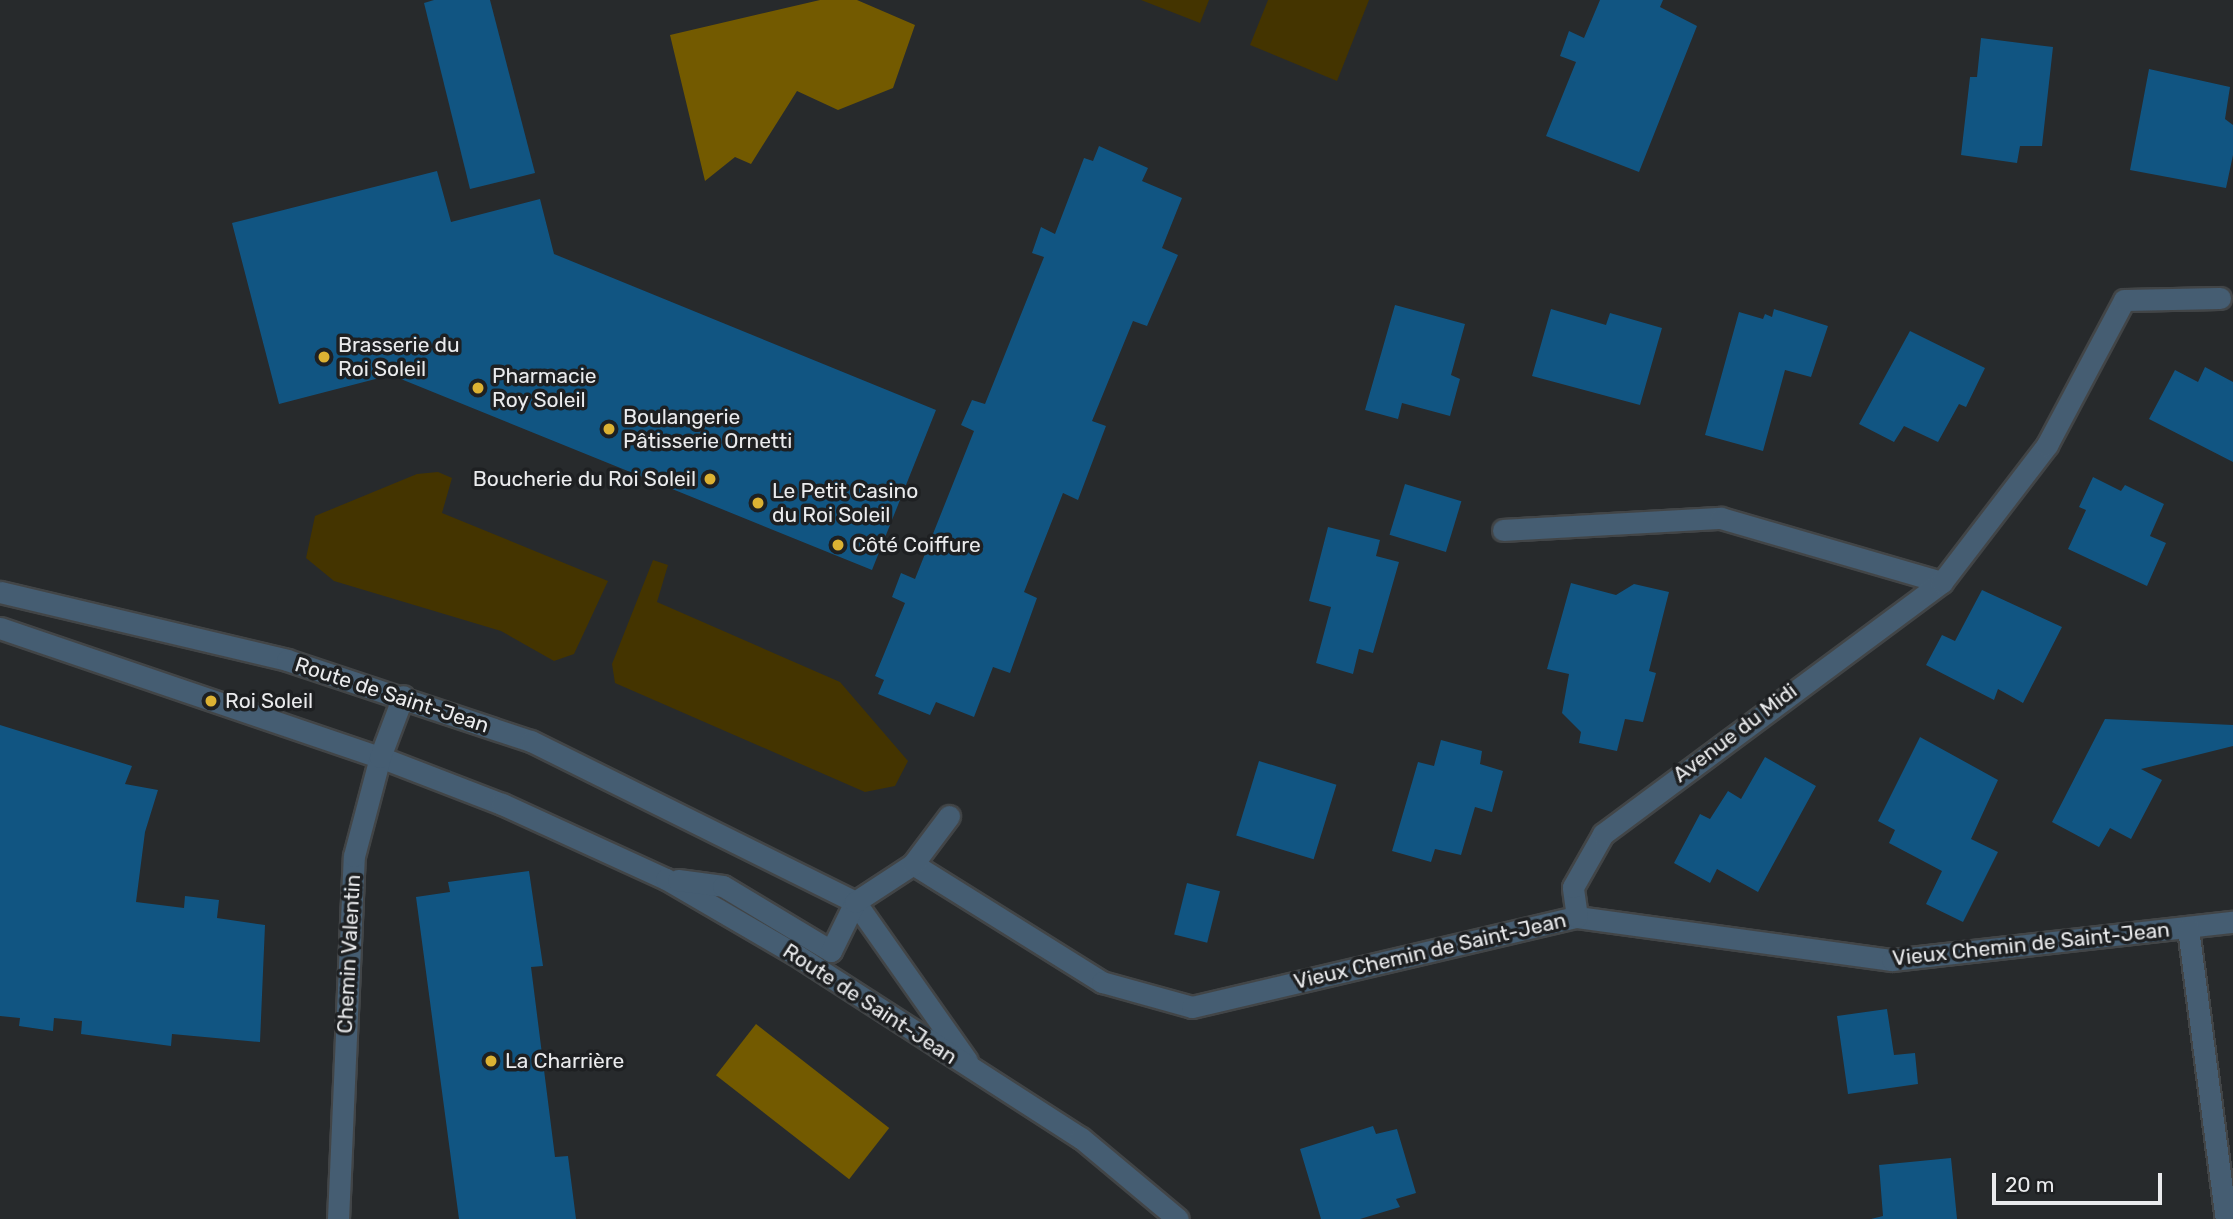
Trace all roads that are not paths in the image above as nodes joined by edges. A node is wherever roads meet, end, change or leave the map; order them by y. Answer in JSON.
{"nodes":[{"id":1,"x":2220,"y":298,"type":"dead end"},
{"id":2,"x":1503,"y":530,"type":"dead end"},
{"id":3,"x":1941,"y":582,"type":"junction"},
{"id":4,"x":0,"y":592,"type":"edge"},
{"id":5,"x":0,"y":628,"type":"edge"},
{"id":6,"x":403,"y":696,"type":"junction"},
{"id":7,"x":380,"y":757,"type":"junction"},
{"id":8,"x":949,"y":816,"type":"dead end"},
{"id":9,"x":913,"y":864,"type":"junction"},
{"id":10,"x":666,"y":879,"type":"junction"},
{"id":11,"x":855,"y":901,"type":"junction"},
{"id":12,"x":1577,"y":917,"type":"junction"},
{"id":13,"x":2233,"y":922,"type":"edge"},
{"id":14,"x":2188,"y":928,"type":"junction"},
{"id":15,"x":974,"y":1071,"type":"junction"},
{"id":16,"x":338,"y":1219,"type":"edge"},
{"id":17,"x":1178,"y":1219,"type":"edge"},
{"id":18,"x":2226,"y":1219,"type":"edge"}],
"edges":[{"from":1,"to":3,"type":"street","name":"Avenue du Midi"},
{"from":2,"to":3,"type":"street"},
{"from":3,"to":12,"type":"street","name":"Avenue du Midi"},
{"from":4,"to":6,"type":"street","name":"Route de Saint-Jean"},
{"from":5,"to":7,"type":"street","name":"Route de Saint-Jean"},
{"from":6,"to":7,"type":"street","name":"Chemin Valentin"},
{"from":6,"to":11,"type":"street","name":"Route de Saint-Jean"},
{"from":7,"to":10,"type":"street","name":"Route de Saint-Jean"},
{"from":7,"to":16,"type":"street","name":"Chemin Valentin"},
{"from":8,"to":9,"type":"street"},
{"from":9,"to":11,"type":"street"},
{"from":9,"to":12,"type":"street","name":"Vieux Chemin de Saint-Jean"},
{"from":10,"to":11,"type":"street"},
{"from":10,"to":15,"type":"street","name":"Route de Saint-Jean"},
{"from":11,"to":15,"type":"street","name":"Route de Saint-Jean"},
{"from":12,"to":14,"type":"street","name":"Vieux Chemin de Saint-Jean"},
{"from":13,"to":14,"type":"street","name":"Vieux Chemin de Saint-Jean"},
{"from":14,"to":18,"type":"street"},
{"from":15,"to":17,"type":"street"}]}
